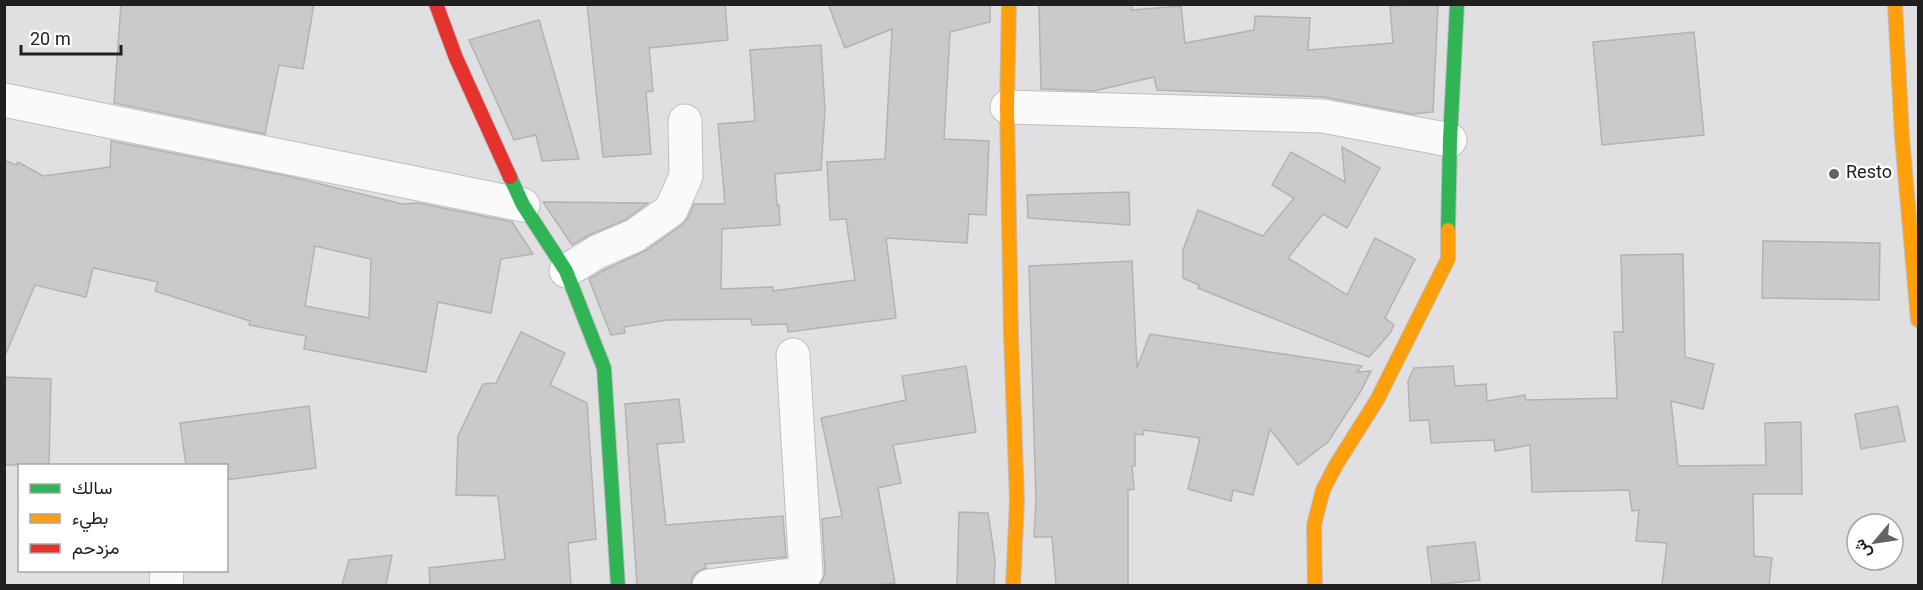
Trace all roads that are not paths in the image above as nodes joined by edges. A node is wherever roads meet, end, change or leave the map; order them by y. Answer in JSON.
{"nodes":[{"id":1,"x":436,"y":4,"type":"edge"},
{"id":2,"x":1009,"y":4,"type":"edge"},
{"id":3,"x":1457,"y":4,"type":"edge"},
{"id":4,"x":1895,"y":4,"type":"edge"},
{"id":5,"x":4,"y":100,"type":"edge"},
{"id":6,"x":1007,"y":106,"type":"junction"},
{"id":7,"x":685,"y":121,"type":"dead end"},
{"id":8,"x":1450,"y":140,"type":"junction"},
{"id":9,"x":523,"y":205,"type":"junction"},
{"id":10,"x":566,"y":271,"type":"junction"},
{"id":11,"x":1918,"y":320,"type":"edge"},
{"id":12,"x":793,"y":355,"type":"dead end"},
{"id":13,"x":806,"y":579,"type":"edge"},
{"id":14,"x":618,"y":585,"type":"edge"},
{"id":15,"x":710,"y":585,"type":"edge"},
{"id":16,"x":1013,"y":585,"type":"edge"},
{"id":17,"x":1315,"y":585,"type":"edge"}],
"edges":[{"from":1,"to":9,"type":"street"},
{"from":2,"to":6,"type":"street"},
{"from":3,"to":8,"type":"street"},
{"from":4,"to":11,"type":"street"},
{"from":5,"to":9,"type":"street"},
{"from":6,"to":8,"type":"street"},
{"from":6,"to":16,"type":"street"},
{"from":7,"to":10,"type":"street"},
{"from":8,"to":17,"type":"street"},
{"from":9,"to":10,"type":"street"},
{"from":10,"to":14,"type":"street"},
{"from":12,"to":13,"type":"street"},
{"from":13,"to":15,"type":"street"}]}
